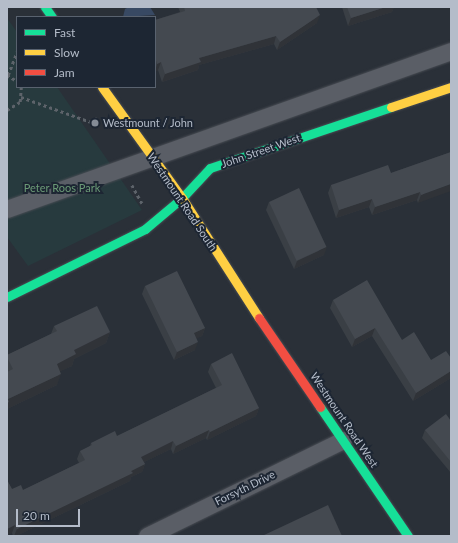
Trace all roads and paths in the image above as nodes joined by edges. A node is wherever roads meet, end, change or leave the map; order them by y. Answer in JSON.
{"nodes":[{"id":1,"x":45,"y":7,"type":"edge"},
{"id":2,"x":51,"y":16,"type":"edge"},
{"id":3,"x":451,"y":51,"type":"edge"},
{"id":4,"x":16,"y":55,"type":"edge"},
{"id":5,"x":8,"y":75,"type":"edge"},
{"id":6,"x":451,"y":87,"type":"edge"},
{"id":7,"x":21,"y":88,"type":"edge"},
{"id":8,"x":103,"y":88,"type":"edge"},
{"id":9,"x":21,"y":97,"type":"junction"},
{"id":10,"x":116,"y":106,"type":"junction"},
{"id":11,"x":7,"y":110,"type":"edge"},
{"id":12,"x":152,"y":157,"type":"junction"},
{"id":13,"x":132,"y":184,"type":"dead end"},
{"id":14,"x":182,"y":198,"type":"junction"},
{"id":15,"x":7,"y":209,"type":"edge"},
{"id":16,"x":145,"y":209,"type":"dead end"},
{"id":17,"x":8,"y":293,"type":"edge"},
{"id":18,"x":259,"y":318,"type":"joint"},
{"id":19,"x":342,"y":440,"type":"junction"},
{"id":20,"x":147,"y":536,"type":"edge"},
{"id":21,"x":408,"y":536,"type":"edge"}],
"edges":[{"from":1,"to":2,"type":"main road"},
{"from":3,"to":12,"type":"street"},
{"from":4,"to":5,"type":"path"},
{"from":6,"to":14,"type":"main road","name":"John Street West"},
{"from":7,"to":9,"type":"path"},
{"from":8,"to":10,"type":"main road","name":"Westmount Road South"},
{"from":9,"to":10,"type":"path"},
{"from":9,"to":11,"type":"path"},
{"from":10,"to":12,"type":"main road","name":"Westmount Road South"},
{"from":12,"to":14,"type":"main road","name":"Westmount Road South"},
{"from":12,"to":15,"type":"street"},
{"from":13,"to":16,"type":"path"},
{"from":14,"to":17,"type":"main road","name":"John Street West"},
{"from":14,"to":18,"type":"main road","name":"Westmount Road South"},
{"from":18,"to":19,"type":"main road","name":"Westmount Road West"},
{"from":19,"to":20,"type":"street","name":"Forsyth Drive"},
{"from":19,"to":21,"type":"main road","name":"Westmount Road West"}]}
